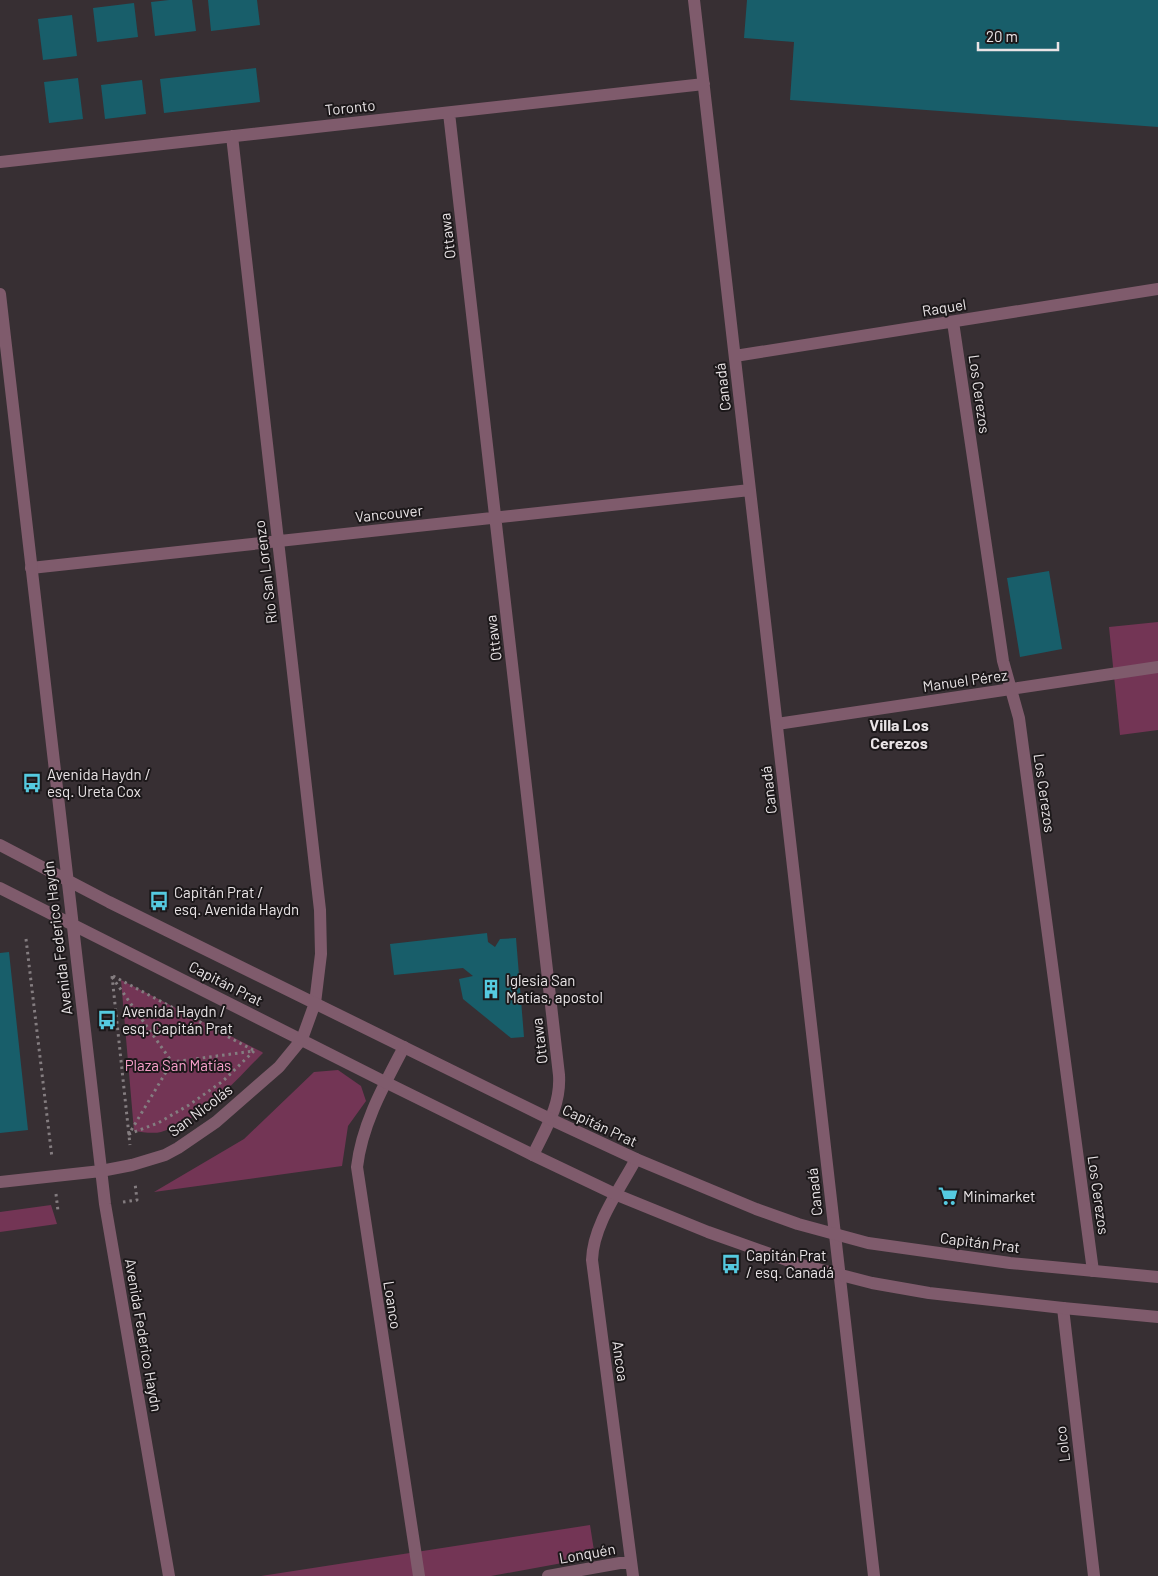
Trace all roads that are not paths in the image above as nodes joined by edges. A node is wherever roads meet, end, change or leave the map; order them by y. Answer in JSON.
{"nodes":[{"id":1,"x":694,"y":0,"type":"edge"},
{"id":2,"x":704,"y":84,"type":"junction"},
{"id":3,"x":449,"y":113,"type":"junction"},
{"id":4,"x":232,"y":136,"type":"junction"},
{"id":5,"x":0,"y":162,"type":"edge"},
{"id":6,"x":1158,"y":289,"type":"edge"},
{"id":7,"x":0,"y":294,"type":"edge"},
{"id":8,"x":954,"y":322,"type":"junction"},
{"id":9,"x":735,"y":356,"type":"junction"},
{"id":10,"x":750,"y":490,"type":"junction"},
{"id":11,"x":496,"y":518,"type":"junction"},
{"id":12,"x":278,"y":542,"type":"junction"},
{"id":13,"x":31,"y":568,"type":"junction"},
{"id":14,"x":1158,"y":667,"type":"edge"},
{"id":15,"x":1011,"y":690,"type":"junction"},
{"id":16,"x":777,"y":724,"type":"junction"},
{"id":17,"x":0,"y":845,"type":"edge"},
{"id":18,"x":68,"y":880,"type":"junction"},
{"id":19,"x":0,"y":888,"type":"edge"},
{"id":20,"x":73,"y":925,"type":"junction"},
{"id":21,"x":315,"y":1003,"type":"junction"},
{"id":22,"x":302,"y":1040,"type":"junction"},
{"id":23,"x":404,"y":1047,"type":"junction"},
{"id":24,"x":385,"y":1082,"type":"junction"},
{"id":25,"x":550,"y":1119,"type":"junction"},
{"id":26,"x":532,"y":1155,"type":"junction"},
{"id":27,"x":636,"y":1159,"type":"junction"},
{"id":28,"x":101,"y":1171,"type":"junction"},
{"id":29,"x":0,"y":1182,"type":"edge"},
{"id":30,"x":617,"y":1195,"type":"junction"},
{"id":31,"x":835,"y":1235,"type":"junction"},
{"id":32,"x":1093,"y":1271,"type":"junction"},
{"id":33,"x":840,"y":1276,"type":"junction"},
{"id":34,"x":1158,"y":1277,"type":"edge"},
{"id":35,"x":1063,"y":1308,"type":"junction"},
{"id":36,"x":1158,"y":1317,"type":"edge"},
{"id":37,"x":632,"y":1561,"type":"junction"},
{"id":38,"x":169,"y":1576,"type":"edge"},
{"id":39,"x":419,"y":1576,"type":"edge"},
{"id":40,"x":548,"y":1576,"type":"edge"},
{"id":41,"x":634,"y":1576,"type":"edge"},
{"id":42,"x":874,"y":1576,"type":"edge"},
{"id":43,"x":1094,"y":1576,"type":"edge"}],
"edges":[{"from":1,"to":2,"type":"street","name":"Canadá"},
{"from":2,"to":3,"type":"street","name":"Toronto"},
{"from":2,"to":9,"type":"street","name":"Canadá"},
{"from":3,"to":4,"type":"street","name":"Toronto"},
{"from":3,"to":11,"type":"street","name":"Ottawa"},
{"from":4,"to":5,"type":"street","name":"Toronto"},
{"from":4,"to":12,"type":"street","name":"Río San Lorenzo"},
{"from":6,"to":8,"type":"street","name":"Raquel"},
{"from":7,"to":13,"type":"street","name":"Avenida Federico Haydn"},
{"from":8,"to":9,"type":"street","name":"Raquel"},
{"from":8,"to":15,"type":"street","name":"Los Cerezos"},
{"from":9,"to":10,"type":"street","name":"Canadá"},
{"from":10,"to":11,"type":"street","name":"Vancouver"},
{"from":10,"to":16,"type":"street","name":"Canadá"},
{"from":11,"to":12,"type":"street","name":"Vancouver"},
{"from":11,"to":25,"type":"street","name":"Ottawa"},
{"from":12,"to":13,"type":"street","name":"Vancouver"},
{"from":12,"to":21,"type":"street","name":"Río San Lorenzo"},
{"from":13,"to":18,"type":"street","name":"Avenida Federico Haydn"},
{"from":14,"to":15,"type":"street","name":"Manuel Pérez"},
{"from":15,"to":16,"type":"street","name":"Manuel Pérez"},
{"from":15,"to":32,"type":"street","name":"Los Cerezos"},
{"from":16,"to":31,"type":"street","name":"Canadá"},
{"from":17,"to":18,"type":"street","name":"Capitán Prat"},
{"from":18,"to":20,"type":"street","name":"Avenida Federico Haydn"},
{"from":18,"to":21,"type":"street","name":"Capitán Prat"},
{"from":19,"to":20,"type":"street","name":"Capitán Prat"},
{"from":20,"to":22,"type":"street","name":"Capitán Prat"},
{"from":20,"to":28,"type":"street","name":"Avenida Federico Haydn"},
{"from":21,"to":22,"type":"street","name":"San Nicolás"},
{"from":21,"to":23,"type":"street","name":"Capitán Prat"},
{"from":22,"to":24,"type":"street","name":"Capitán Prat"},
{"from":22,"to":28,"type":"street","name":"San Nicolás"},
{"from":23,"to":24,"type":"street","name":"Loanco"},
{"from":23,"to":25,"type":"street","name":"Capitán Prat"},
{"from":24,"to":26,"type":"street","name":"Capitán Prat"},
{"from":24,"to":39,"type":"street","name":"Loanco"},
{"from":25,"to":26,"type":"street","name":"Ottawa"},
{"from":25,"to":27,"type":"street","name":"Capitán Prat"},
{"from":26,"to":30,"type":"street","name":"Capitán Prat"},
{"from":27,"to":30,"type":"street","name":"Ancoa"},
{"from":27,"to":31,"type":"street","name":"Capitán Prat"},
{"from":28,"to":29,"type":"street","name":"San Nicolás"},
{"from":28,"to":38,"type":"street","name":"Avenida Federico Haydn"},
{"from":30,"to":33,"type":"street","name":"Capitán Prat"},
{"from":30,"to":37,"type":"street","name":"Ancoa"},
{"from":31,"to":32,"type":"street","name":"Capitán Prat"},
{"from":31,"to":33,"type":"street","name":"Canadá"},
{"from":32,"to":34,"type":"street","name":"Capitán Prat"},
{"from":33,"to":35,"type":"street","name":"Capitán Prat"},
{"from":33,"to":42,"type":"street","name":"Canadá"},
{"from":35,"to":36,"type":"street","name":"Capitán Prat"},
{"from":35,"to":43,"type":"street","name":"Lolco"},
{"from":37,"to":40,"type":"street","name":"Lonquén"},
{"from":37,"to":41,"type":"street","name":"Ancoa"}]}
